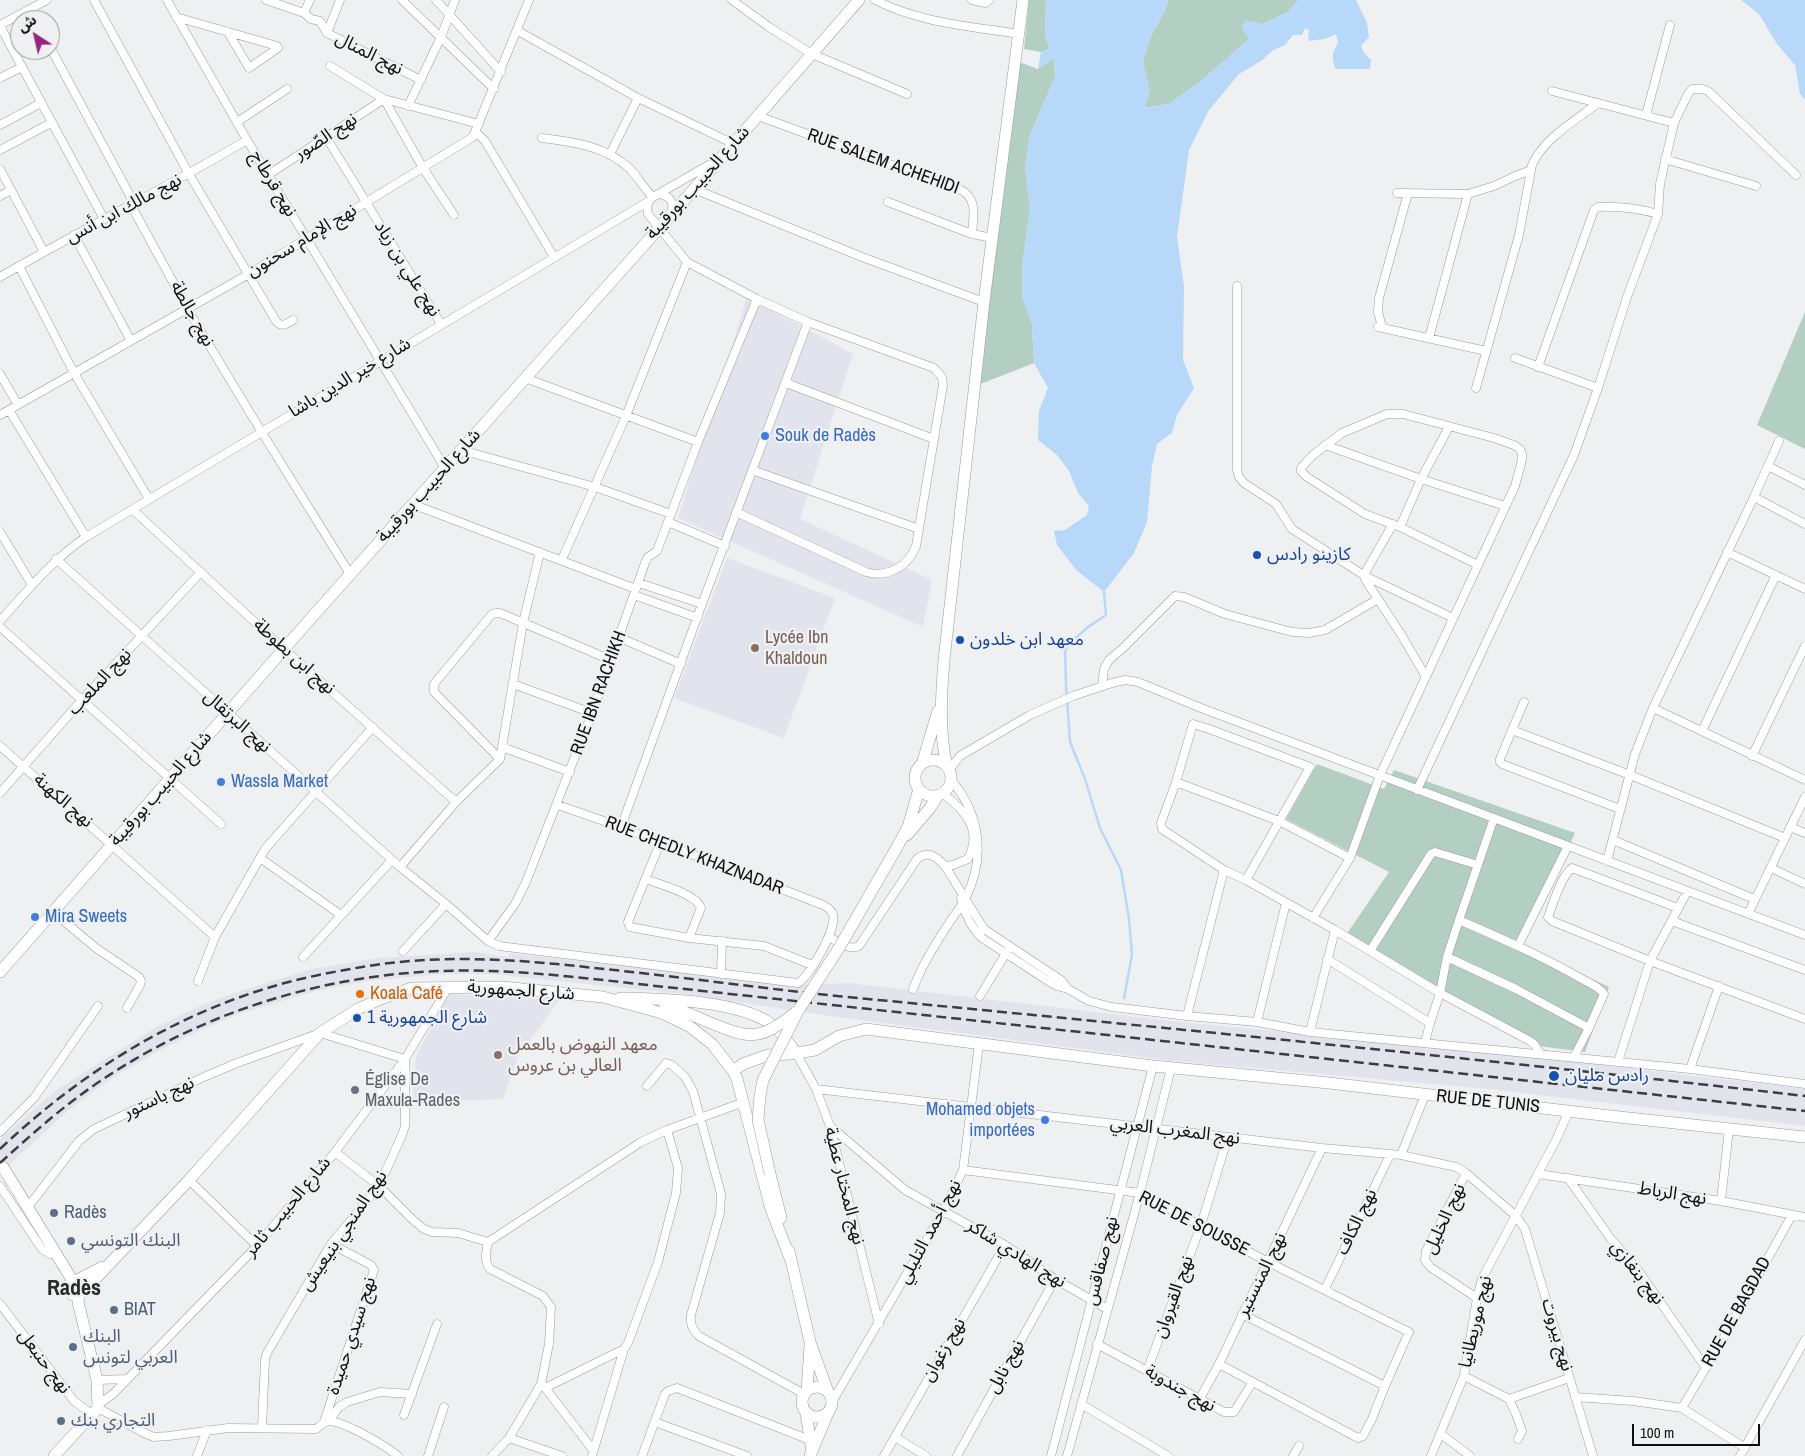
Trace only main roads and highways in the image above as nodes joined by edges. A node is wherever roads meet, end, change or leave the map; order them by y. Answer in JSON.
{"nodes":[{"id":1,"x":859,"y":0,"type":"edge"},
{"id":2,"x":1023,"y":0,"type":"edge"},
{"id":3,"x":941,"y":699,"type":"junction"},
{"id":4,"x":922,"y":764,"type":"junction"},
{"id":5,"x":949,"y":772,"type":"junction"},
{"id":6,"x":919,"y":790,"type":"junction"},
{"id":7,"x":940,"y":794,"type":"junction"},
{"id":8,"x":900,"y":843,"type":"junction"},
{"id":9,"x":0,"y":972,"type":"edge"},
{"id":10,"x":604,"y":997,"type":"junction"},
{"id":11,"x":654,"y":999,"type":"junction"},
{"id":12,"x":798,"y":1011,"type":"junction"},
{"id":13,"x":796,"y":1053,"type":"junction"},
{"id":14,"x":735,"y":1075,"type":"junction"},
{"id":15,"x":1805,"y":1137,"type":"edge"},
{"id":16,"x":1,"y":1169,"type":"edge"},
{"id":17,"x":790,"y":1258,"type":"junction"},
{"id":18,"x":74,"y":1291,"type":"junction"},
{"id":19,"x":810,"y":1342,"type":"junction"},
{"id":20,"x":806,"y":1392,"type":"junction"},
{"id":21,"x":830,"y":1402,"type":"junction"},
{"id":22,"x":806,"y":1414,"type":"junction"},
{"id":23,"x":812,"y":1451,"type":"edge"},
{"id":24,"x":54,"y":1456,"type":"edge"}],
"edges":[{"from":1,"to":9,"type":"main road","name":"شارع الحبيب بورقيبة"},
{"from":2,"to":3,"type":"main road"},
{"from":3,"to":4,"type":"main road"},
{"from":3,"to":5,"type":"main road"},
{"from":4,"to":5,"type":"main road"},
{"from":4,"to":6,"type":"main road"},
{"from":5,"to":7,"type":"main road"},
{"from":6,"to":7,"type":"main road"},
{"from":6,"to":8,"type":"main road"},
{"from":7,"to":8,"type":"main road"},
{"from":8,"to":12,"type":"main road","bridge":true},
{"from":10,"to":11,"type":"main road"},
{"from":10,"to":14,"type":"main road","name":"شارع الجمهورية"},
{"from":10,"to":18,"type":"main road","name":"شارع الجمهورية"},
{"from":11,"to":12,"type":"main road","bridge":true},
{"from":11,"to":13,"type":"main road"},
{"from":12,"to":17,"type":"main road","bridge":true},
{"from":13,"to":14,"type":"main road","name":"RUE DE TUNIS"},
{"from":13,"to":15,"type":"main road","name":"RUE DE TUNIS"},
{"from":14,"to":17,"type":"main road","name":"شارع الجمهورية"},
{"from":16,"to":18,"type":"main road"},
{"from":16,"to":18,"type":"main road"},
{"from":17,"to":19,"type":"main road"},
{"from":18,"to":24,"type":"main road"},
{"from":19,"to":20,"type":"main road"},
{"from":19,"to":21,"type":"main road"},
{"from":20,"to":21,"type":"main road"},
{"from":20,"to":22,"type":"main road"},
{"from":21,"to":22,"type":"main road"},
{"from":21,"to":23,"type":"main road"},
{"from":22,"to":23,"type":"main road"}]}
